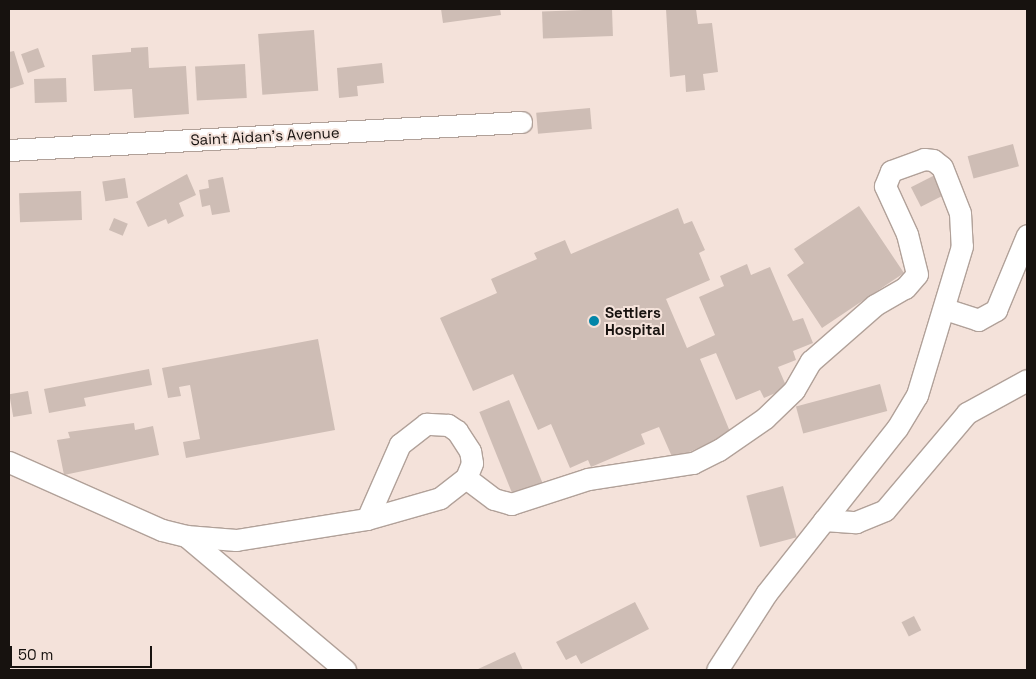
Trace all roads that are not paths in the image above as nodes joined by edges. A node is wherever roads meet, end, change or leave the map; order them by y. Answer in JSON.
{"nodes":[{"id":1,"x":521,"y":122,"type":"dead end"},
{"id":2,"x":9,"y":150,"type":"edge"},
{"id":3,"x":1027,"y":235,"type":"edge"},
{"id":4,"x":945,"y":309,"type":"junction"},
{"id":5,"x":1027,"y":380,"type":"edge"},
{"id":6,"x":9,"y":462,"type":"edge"},
{"id":7,"x":466,"y":478,"type":"junction"},
{"id":8,"x":367,"y":518,"type":"junction"},
{"id":9,"x":824,"y":520,"type":"junction"},
{"id":10,"x":186,"y":536,"type":"junction"},
{"id":11,"x":345,"y":670,"type":"edge"},
{"id":12,"x":717,"y":670,"type":"edge"}],
"edges":[{"from":1,"to":2,"type":"street","name":"Saint Aidan's Avenue"},
{"from":3,"to":4,"type":"street"},
{"from":4,"to":7,"type":"street"},
{"from":4,"to":9,"type":"street"},
{"from":5,"to":9,"type":"street"},
{"from":6,"to":10,"type":"street"},
{"from":7,"to":8,"type":"street"},
{"from":7,"to":8,"type":"street"},
{"from":8,"to":10,"type":"street"},
{"from":9,"to":12,"type":"street"},
{"from":10,"to":11,"type":"street"}]}
